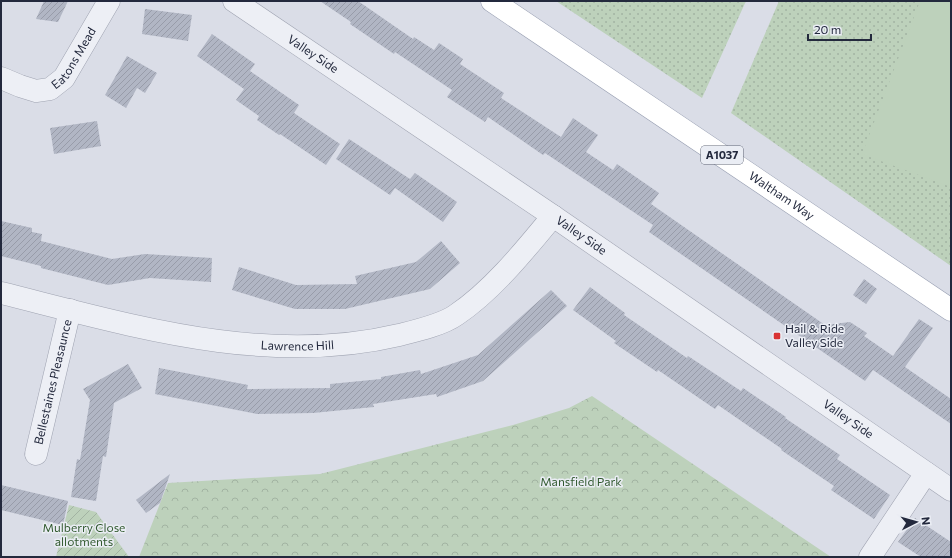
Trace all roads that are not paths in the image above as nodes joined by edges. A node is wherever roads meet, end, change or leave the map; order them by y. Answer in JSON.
{"nodes":[{"id":1,"x":109,"y":1,"type":"edge"},
{"id":2,"x":234,"y":1,"type":"edge"},
{"id":3,"x":492,"y":1,"type":"edge"},
{"id":4,"x":1,"y":78,"type":"edge"},
{"id":5,"x":553,"y":216,"type":"junction"},
{"id":6,"x":1,"y":293,"type":"edge"},
{"id":7,"x":70,"y":310,"type":"junction"},
{"id":8,"x":951,"y":310,"type":"edge"},
{"id":9,"x":36,"y":454,"type":"dead end"},
{"id":10,"x":926,"y":473,"type":"junction"},
{"id":11,"x":951,"y":490,"type":"edge"},
{"id":12,"x":870,"y":557,"type":"edge"}],
"edges":[{"from":1,"to":4,"type":"street","name":"Eatons Mead"},
{"from":2,"to":5,"type":"street","name":"Valley Side"},
{"from":3,"to":8,"type":"main road","name":"Waltham Way","number":"A1037"},
{"from":5,"to":7,"type":"street","name":"Lawrence Hill"},
{"from":5,"to":10,"type":"street","name":"Valley Side"},
{"from":6,"to":7,"type":"street","name":"Lawrence Hill"},
{"from":7,"to":9,"type":"street","name":"Bellestaines Pleasaunce"},
{"from":10,"to":11,"type":"street","name":"Valley Side"},
{"from":10,"to":12,"type":"street"}]}
